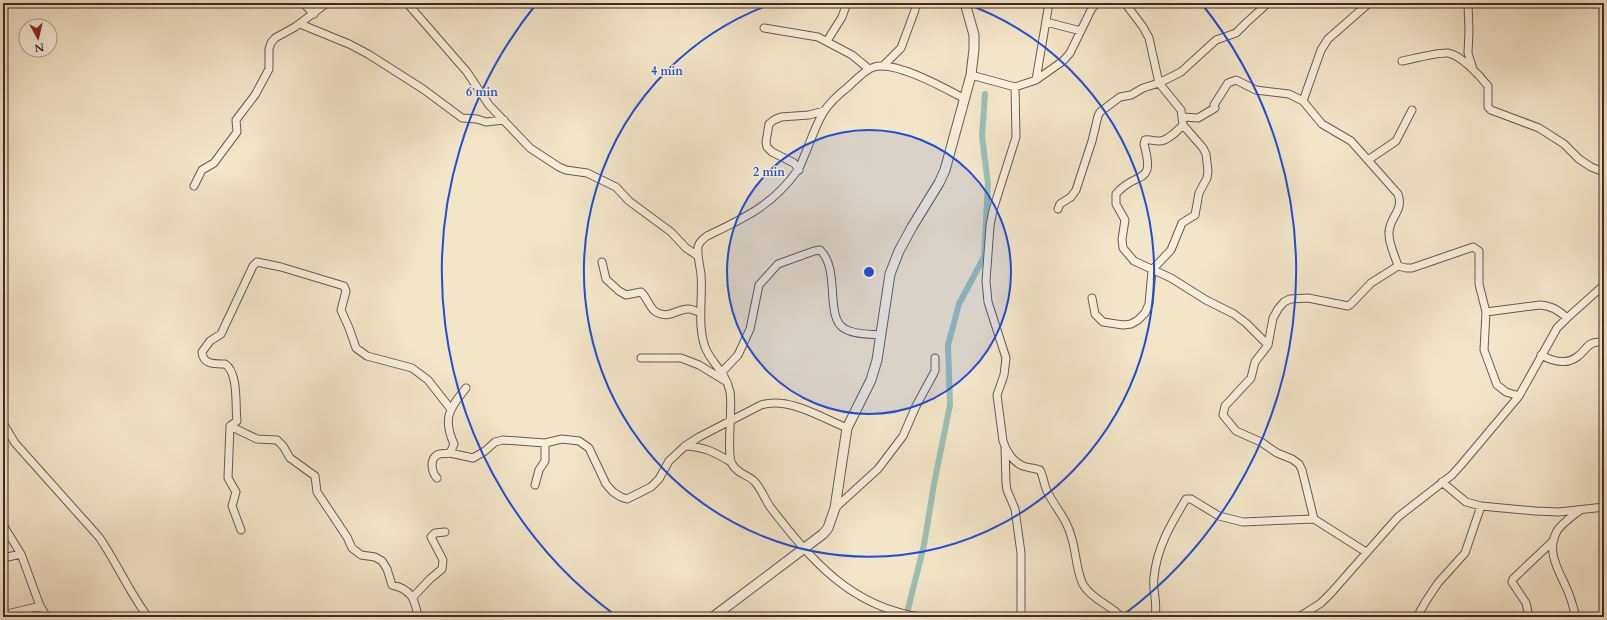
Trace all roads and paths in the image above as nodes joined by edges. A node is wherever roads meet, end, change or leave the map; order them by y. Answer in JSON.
{"nodes":[{"id":1,"x":303,"y":3,"type":"edge"},
{"id":2,"x":326,"y":3,"type":"edge"},
{"id":3,"x":407,"y":3,"type":"edge"},
{"id":4,"x":847,"y":3,"type":"edge"},
{"id":5,"x":916,"y":3,"type":"edge"},
{"id":6,"x":965,"y":3,"type":"edge"},
{"id":7,"x":1049,"y":3,"type":"edge"},
{"id":8,"x":1125,"y":3,"type":"edge"},
{"id":9,"x":1268,"y":3,"type":"edge"},
{"id":10,"x":1369,"y":3,"type":"edge"},
{"id":11,"x":1468,"y":3,"type":"edge"},
{"id":12,"x":1094,"y":5,"type":"edge"},
{"id":13,"x":314,"y":14,"type":"junction"},
{"id":14,"x":1046,"y":22,"type":"junction"},
{"id":15,"x":300,"y":24,"type":"junction"},
{"id":16,"x":764,"y":28,"type":"dead end"},
{"id":17,"x":1081,"y":31,"type":"junction"},
{"id":18,"x":827,"y":41,"type":"junction"},
{"id":19,"x":1402,"y":60,"type":"dead end"},
{"id":20,"x":884,"y":65,"type":"junction"},
{"id":21,"x":869,"y":69,"type":"junction"},
{"id":22,"x":1473,"y":69,"type":"junction"},
{"id":23,"x":971,"y":75,"type":"junction"},
{"id":24,"x":1036,"y":80,"type":"junction"},
{"id":25,"x":1159,"y":83,"type":"junction"},
{"id":26,"x":1016,"y":87,"type":"junction"},
{"id":27,"x":964,"y":99,"type":"junction"},
{"id":28,"x":1303,"y":101,"type":"junction"},
{"id":29,"x":1412,"y":110,"type":"dead end"},
{"id":30,"x":824,"y":111,"type":"junction"},
{"id":31,"x":1183,"y":118,"type":"junction"},
{"id":32,"x":504,"y":120,"type":"junction"},
{"id":33,"x":1183,"y":125,"type":"junction"},
{"id":34,"x":1368,"y":160,"type":"junction"},
{"id":35,"x":799,"y":170,"type":"junction"},
{"id":36,"x":1604,"y":172,"type":"edge"},
{"id":37,"x":194,"y":186,"type":"dead end"},
{"id":38,"x":1058,"y":209,"type":"dead end"},
{"id":39,"x":698,"y":256,"type":"junction"},
{"id":40,"x":602,"y":262,"type":"dead end"},
{"id":41,"x":1398,"y":266,"type":"junction"},
{"id":42,"x":1152,"y":270,"type":"junction"},
{"id":43,"x":1604,"y":285,"type":"edge"},
{"id":44,"x":1092,"y":298,"type":"dead end"},
{"id":45,"x":1486,"y":312,"type":"junction"},
{"id":46,"x":701,"y":313,"type":"junction"},
{"id":47,"x":1567,"y":318,"type":"junction"},
{"id":48,"x":882,"y":335,"type":"junction"},
{"id":49,"x":1604,"y":342,"type":"edge"},
{"id":50,"x":1268,"y":345,"type":"junction"},
{"id":51,"x":1541,"y":356,"type":"junction"},
{"id":52,"x":641,"y":358,"type":"dead end"},
{"id":53,"x":935,"y":358,"type":"dead end"},
{"id":54,"x":722,"y":372,"type":"junction"},
{"id":55,"x":727,"y":382,"type":"junction"},
{"id":56,"x":466,"y":388,"type":"dead end"},
{"id":57,"x":1519,"y":396,"type":"junction"},
{"id":58,"x":450,"y":408,"type":"junction"},
{"id":59,"x":730,"y":422,"type":"junction"},
{"id":60,"x":3,"y":423,"type":"edge"},
{"id":61,"x":230,"y":426,"type":"junction"},
{"id":62,"x":847,"y":428,"type":"junction"},
{"id":63,"x":545,"y":443,"type":"junction"},
{"id":64,"x":685,"y":446,"type":"junction"},
{"id":65,"x":1005,"y":448,"type":"junction"},
{"id":66,"x":450,"y":453,"type":"junction"},
{"id":67,"x":731,"y":462,"type":"junction"},
{"id":68,"x":437,"y":478,"type":"dead end"},
{"id":69,"x":1442,"y":482,"type":"junction"},
{"id":70,"x":535,"y":485,"type":"dead end"},
{"id":71,"x":1481,"y":506,"type":"junction"},
{"id":72,"x":1604,"y":507,"type":"edge"},
{"id":73,"x":835,"y":508,"type":"junction"},
{"id":74,"x":1580,"y":510,"type":"junction"},
{"id":75,"x":1314,"y":519,"type":"junction"},
{"id":76,"x":3,"y":525,"type":"edge"},
{"id":77,"x":241,"y":530,"type":"dead end"},
{"id":78,"x":445,"y":532,"type":"dead end"},
{"id":79,"x":1554,"y":540,"type":"junction"},
{"id":80,"x":805,"y":549,"type":"junction"},
{"id":81,"x":1366,"y":552,"type":"junction"},
{"id":82,"x":21,"y":554,"type":"junction"},
{"id":83,"x":3,"y":558,"type":"edge"},
{"id":84,"x":413,"y":597,"type":"junction"},
{"id":85,"x":40,"y":606,"type":"junction"},
{"id":86,"x":893,"y":610,"type":"junction"},
{"id":87,"x":3,"y":615,"type":"edge"},
{"id":88,"x":47,"y":617,"type":"edge"},
{"id":89,"x":148,"y":617,"type":"edge"},
{"id":90,"x":418,"y":617,"type":"edge"},
{"id":91,"x":713,"y":617,"type":"edge"},
{"id":92,"x":886,"y":617,"type":"edge"},
{"id":93,"x":918,"y":617,"type":"edge"},
{"id":94,"x":921,"y":617,"type":"edge"},
{"id":95,"x":999,"y":617,"type":"edge"},
{"id":96,"x":1022,"y":617,"type":"edge"},
{"id":97,"x":1121,"y":617,"type":"edge"},
{"id":98,"x":1155,"y":617,"type":"edge"},
{"id":99,"x":1299,"y":617,"type":"edge"},
{"id":100,"x":1417,"y":617,"type":"edge"},
{"id":101,"x":1529,"y":617,"type":"edge"},
{"id":102,"x":1576,"y":617,"type":"edge"}],
"edges":[{"from":1,"to":13,"type":"street"},
{"from":2,"to":13,"type":"street"},
{"from":3,"to":32,"type":"street"},
{"from":4,"to":18,"type":"street"},
{"from":5,"to":20,"type":"street"},
{"from":6,"to":23,"type":"street"},
{"from":7,"to":14,"type":"street"},
{"from":8,"to":25,"type":"street"},
{"from":9,"to":25,"type":"street"},
{"from":10,"to":28,"type":"street"},
{"from":11,"to":22,"type":"street"},
{"from":12,"to":17,"type":"street"},
{"from":13,"to":15,"type":"street"},
{"from":14,"to":17,"type":"street"},
{"from":14,"to":24,"type":"street"},
{"from":15,"to":32,"type":"street"},
{"from":15,"to":37,"type":"street"},
{"from":16,"to":18,"type":"street"},
{"from":17,"to":24,"type":"street"},
{"from":18,"to":21,"type":"street"},
{"from":19,"to":22,"type":"street"},
{"from":20,"to":21,"type":"street"},
{"from":20,"to":27,"type":"street"},
{"from":21,"to":30,"type":"street"},
{"from":22,"to":36,"type":"street"},
{"from":23,"to":26,"type":"street"},
{"from":23,"to":27,"type":"street"},
{"from":24,"to":26,"type":"street"},
{"from":25,"to":31,"type":"street"},
{"from":25,"to":38,"type":"street"},
{"from":26,"to":65,"type":"street"},
{"from":27,"to":48,"type":"street"},
{"from":28,"to":31,"type":"street"},
{"from":28,"to":34,"type":"street"},
{"from":29,"to":34,"type":"street"},
{"from":30,"to":35,"type":"street"},
{"from":30,"to":35,"type":"street"},
{"from":31,"to":33,"type":"street"},
{"from":32,"to":39,"type":"street"},
{"from":33,"to":42,"type":"street"},
{"from":33,"to":42,"type":"street"},
{"from":34,"to":41,"type":"street"},
{"from":35,"to":39,"type":"street"},
{"from":39,"to":46,"type":"street"},
{"from":40,"to":46,"type":"street"},
{"from":41,"to":45,"type":"street"},
{"from":41,"to":50,"type":"street"},
{"from":42,"to":44,"type":"street"},
{"from":42,"to":50,"type":"street"},
{"from":43,"to":47,"type":"street"},
{"from":45,"to":47,"type":"street"},
{"from":45,"to":57,"type":"street"},
{"from":46,"to":54,"type":"street"},
{"from":47,"to":51,"type":"street"},
{"from":48,"to":54,"type":"street"},
{"from":48,"to":62,"type":"street"},
{"from":49,"to":51,"type":"street"},
{"from":50,"to":75,"type":"street"},
{"from":51,"to":57,"type":"street"},
{"from":52,"to":55,"type":"street"},
{"from":53,"to":73,"type":"street"},
{"from":54,"to":55,"type":"street"},
{"from":55,"to":59,"type":"street"},
{"from":56,"to":58,"type":"street"},
{"from":57,"to":69,"type":"street"},
{"from":58,"to":61,"type":"street"},
{"from":58,"to":66,"type":"street"},
{"from":59,"to":62,"type":"street"},
{"from":59,"to":64,"type":"street"},
{"from":59,"to":67,"type":"street"},
{"from":60,"to":89,"type":"street"},
{"from":61,"to":77,"type":"street"},
{"from":61,"to":84,"type":"street"},
{"from":62,"to":73,"type":"street"},
{"from":63,"to":64,"type":"street"},
{"from":63,"to":66,"type":"street"},
{"from":63,"to":70,"type":"street"},
{"from":64,"to":67,"type":"street"},
{"from":65,"to":96,"type":"street"},
{"from":65,"to":97,"type":"street"},
{"from":66,"to":68,"type":"street"},
{"from":67,"to":80,"type":"street"},
{"from":69,"to":71,"type":"street"},
{"from":69,"to":81,"type":"street"},
{"from":71,"to":74,"type":"street"},
{"from":71,"to":100,"type":"street"},
{"from":72,"to":74,"type":"street"},
{"from":73,"to":80,"type":"street"},
{"from":74,"to":79,"type":"street"},
{"from":75,"to":81,"type":"street"},
{"from":75,"to":98,"type":"street"},
{"from":76,"to":82,"type":"street"},
{"from":78,"to":84,"type":"street"},
{"from":79,"to":101,"type":"street"},
{"from":79,"to":102,"type":"street"},
{"from":80,"to":86,"type":"street"},
{"from":80,"to":91,"type":"street"},
{"from":81,"to":99,"type":"street"},
{"from":82,"to":83,"type":"street"},
{"from":82,"to":85,"type":"street"},
{"from":84,"to":90,"type":"street"},
{"from":85,"to":87,"type":"street"},
{"from":85,"to":88,"type":"street"},
{"from":86,"to":92,"type":"street"},
{"from":86,"to":93,"type":"street"},
{"from":93,"to":94,"type":"street"},
{"from":95,"to":96,"type":"street"}]}
